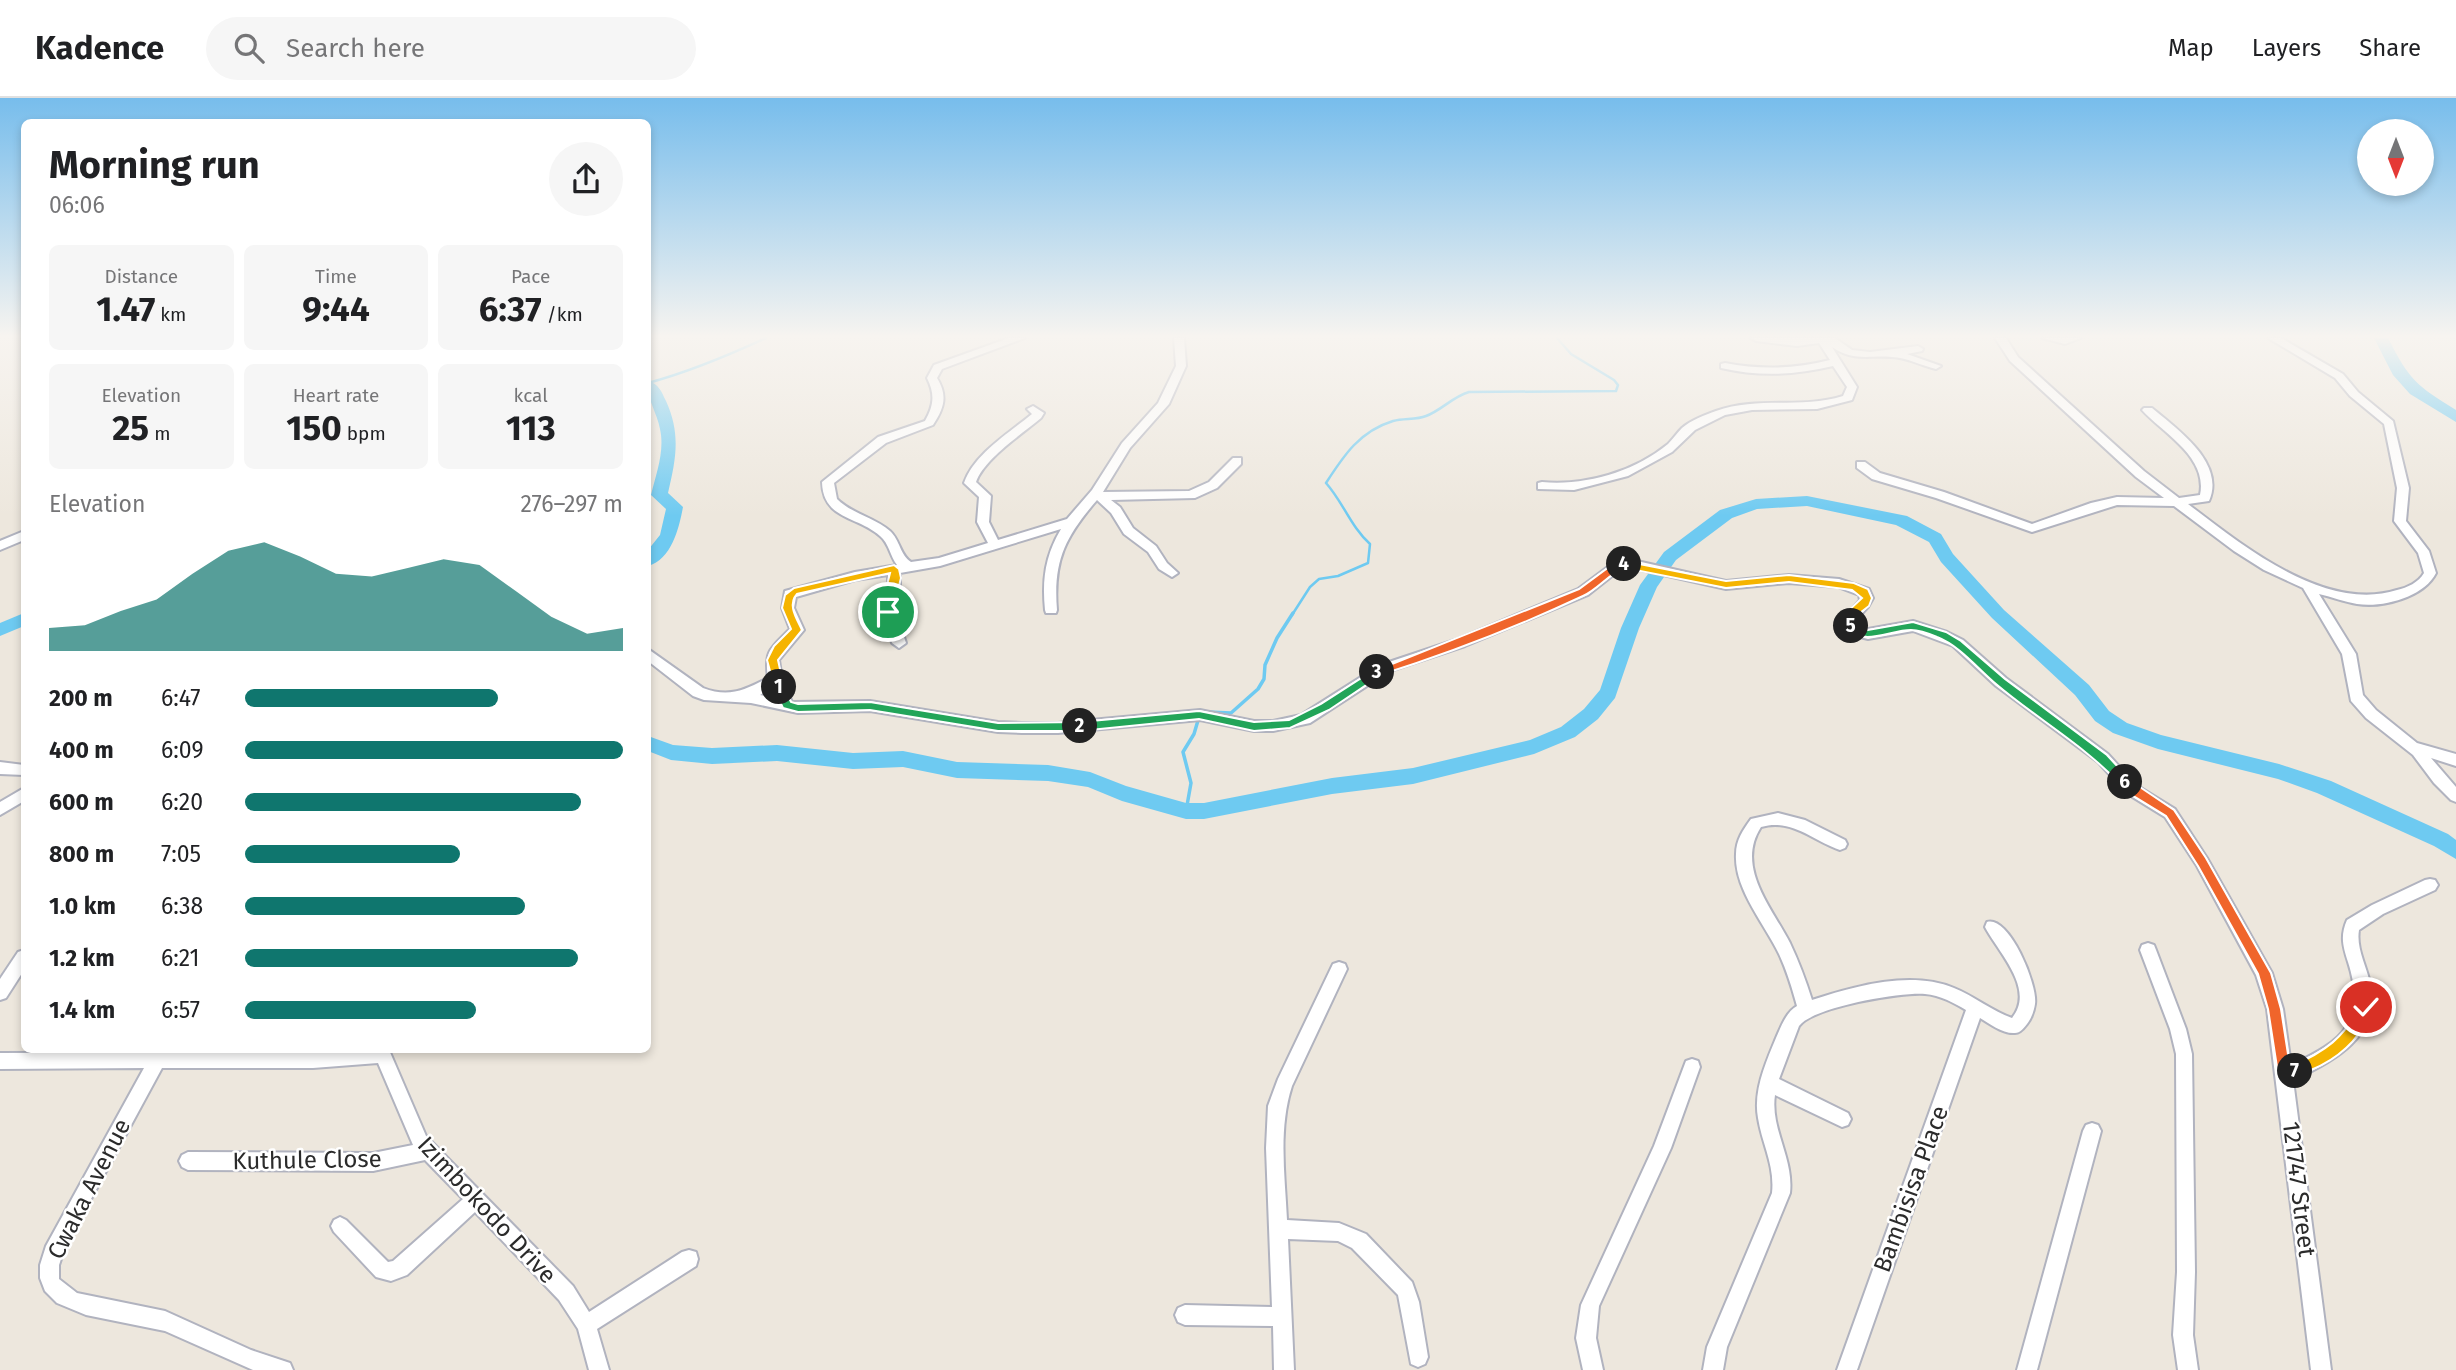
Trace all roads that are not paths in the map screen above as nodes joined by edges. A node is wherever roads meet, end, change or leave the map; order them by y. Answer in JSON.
{"nodes":[{"id":1,"x":941,"y":397,"type":"edge"},
{"id":2,"x":1166,"y":397,"type":"edge"},
{"id":3,"x":1848,"y":397,"type":"edge"},
{"id":4,"x":2057,"y":397,"type":"edge"},
{"id":5,"x":2358,"y":397,"type":"edge"},
{"id":6,"x":1033,"y":409,"type":"dead end"},
{"id":7,"x":2148,"y":410,"type":"dead end"},
{"id":8,"x":1237,"y":461,"type":"dead end"},
{"id":9,"x":1861,"y":465,"type":"dead end"},
{"id":10,"x":1542,"y":486,"type":"dead end"},
{"id":11,"x":1098,"y":495,"type":"junction"},
{"id":12,"x":2177,"y":502,"type":"junction"},
{"id":13,"x":1071,"y":522,"type":"junction"},
{"id":14,"x":21,"y":536,"type":"edge"},
{"id":15,"x":995,"y":545,"type":"junction"},
{"id":16,"x":0,"y":546,"type":"edge"},
{"id":17,"x":910,"y":567,"type":"junction"},
{"id":18,"x":894,"y":569,"type":"junction"},
{"id":19,"x":1172,"y":573,"type":"dead end"},
{"id":20,"x":2307,"y":585,"type":"junction"},
{"id":21,"x":1051,"y":610,"type":"dead end"},
{"id":22,"x":899,"y":643,"type":"dead end"},
{"id":23,"x":651,"y":656,"type":"edge"},
{"id":24,"x":775,"y":680,"type":"junction"},
{"id":25,"x":744,"y":698,"type":"junction"},
{"id":26,"x":787,"y":705,"type":"junction"},
{"id":27,"x":2414,"y":747,"type":"junction"},
{"id":28,"x":2456,"y":760,"type":"edge"},
{"id":29,"x":0,"y":768,"type":"edge"},
{"id":30,"x":21,"y":770,"type":"edge"},
{"id":31,"x":21,"y":796,"type":"edge"},
{"id":32,"x":2456,"y":796,"type":"edge"},
{"id":33,"x":0,"y":809,"type":"edge"},
{"id":34,"x":1840,"y":844,"type":"dead end"},
{"id":35,"x":2430,"y":885,"type":"dead end"},
{"id":36,"x":1993,"y":927,"type":"dead end"},
{"id":37,"x":2148,"y":950,"type":"dead end"},
{"id":38,"x":21,"y":962,"type":"edge"},
{"id":39,"x":1339,"y":969,"type":"dead end"},
{"id":40,"x":0,"y":993,"type":"edge"},
{"id":41,"x":1806,"y":1009,"type":"junction"},
{"id":42,"x":1975,"y":1009,"type":"junction"},
{"id":43,"x":382,"y":1053,"type":"edge"},
{"id":44,"x":40,"y":1055,"type":"edge"},
{"id":45,"x":103,"y":1055,"type":"edge"},
{"id":46,"x":166,"y":1057,"type":"edge"},
{"id":47,"x":0,"y":1061,"type":"edge"},
{"id":48,"x":1692,"y":1067,"type":"dead end"},
{"id":49,"x":2284,"y":1076,"type":"junction"},
{"id":50,"x":1769,"y":1083,"type":"junction"},
{"id":51,"x":1842,"y":1119,"type":"dead end"},
{"id":52,"x":2092,"y":1131,"type":"dead end"},
{"id":53,"x":426,"y":1151,"type":"junction"},
{"id":54,"x":188,"y":1161,"type":"dead end"},
{"id":55,"x":474,"y":1201,"type":"junction"},
{"id":56,"x":340,"y":1226,"type":"dead end"},
{"id":57,"x":1279,"y":1229,"type":"junction"},
{"id":58,"x":689,"y":1259,"type":"dead end"},
{"id":59,"x":1185,"y":1315,"type":"dead end"},
{"id":60,"x":1282,"y":1317,"type":"junction"},
{"id":61,"x":586,"y":1325,"type":"junction"},
{"id":62,"x":1418,"y":1357,"type":"dead end"},
{"id":63,"x":283,"y":1370,"type":"edge"},
{"id":64,"x":599,"y":1370,"type":"edge"},
{"id":65,"x":1284,"y":1370,"type":"edge"},
{"id":66,"x":1593,"y":1370,"type":"edge"},
{"id":67,"x":1713,"y":1370,"type":"edge"},
{"id":68,"x":1847,"y":1370,"type":"edge"},
{"id":69,"x":2027,"y":1370,"type":"edge"},
{"id":70,"x":2188,"y":1370,"type":"edge"},
{"id":71,"x":2321,"y":1370,"type":"edge"}],
"edges":[{"from":1,"to":17,"type":"street"},
{"from":2,"to":11,"type":"street"},
{"from":3,"to":10,"type":"street"},
{"from":4,"to":12,"type":"street"},
{"from":5,"to":20,"type":"street"},
{"from":6,"to":15,"type":"street"},
{"from":7,"to":12,"type":"street"},
{"from":8,"to":11,"type":"street"},
{"from":9,"to":12,"type":"street"},
{"from":11,"to":13,"type":"street"},
{"from":11,"to":19,"type":"street"},
{"from":12,"to":20,"type":"street"},
{"from":13,"to":15,"type":"street"},
{"from":13,"to":21,"type":"street"},
{"from":14,"to":16,"type":"street"},
{"from":15,"to":17,"type":"street"},
{"from":17,"to":18,"type":"street"},
{"from":18,"to":22,"type":"street"},
{"from":18,"to":24,"type":"street"},
{"from":20,"to":27,"type":"street"},
{"from":23,"to":25,"type":"street"},
{"from":24,"to":25,"type":"street"},
{"from":24,"to":26,"type":"street"},
{"from":25,"to":26,"type":"street"},
{"from":26,"to":49,"type":"street","name":"121747 Street"},
{"from":27,"to":28,"type":"street"},
{"from":27,"to":32,"type":"street"},
{"from":29,"to":30,"type":"street"},
{"from":31,"to":33,"type":"street"},
{"from":34,"to":41,"type":"street"},
{"from":35,"to":49,"type":"street"},
{"from":36,"to":42,"type":"street"},
{"from":37,"to":70,"type":"street"},
{"from":38,"to":40,"type":"street"},
{"from":39,"to":57,"type":"street"},
{"from":41,"to":42,"type":"street"},
{"from":41,"to":50,"type":"street"},
{"from":42,"to":68,"type":"street","name":"Bambisisa Place"},
{"from":43,"to":46,"type":"street"},
{"from":43,"to":53,"type":"street","name":"Izimbokodo Drive"},
{"from":44,"to":45,"type":"street"},
{"from":44,"to":47,"type":"street"},
{"from":45,"to":46,"type":"street"},
{"from":46,"to":63,"type":"street","name":"Cwaka Avenue"},
{"from":48,"to":66,"type":"street"},
{"from":49,"to":71,"type":"street","name":"121747 Street"},
{"from":50,"to":51,"type":"street"},
{"from":50,"to":67,"type":"street"},
{"from":52,"to":69,"type":"street"},
{"from":53,"to":54,"type":"street","name":"Kuthule Close"},
{"from":53,"to":55,"type":"street","name":"Izimbokodo Drive"},
{"from":55,"to":56,"type":"street"},
{"from":55,"to":61,"type":"street","name":"Izimbokodo Drive"},
{"from":57,"to":60,"type":"street"},
{"from":57,"to":62,"type":"street"},
{"from":58,"to":61,"type":"street"},
{"from":59,"to":60,"type":"street"},
{"from":60,"to":65,"type":"street"},
{"from":61,"to":64,"type":"street","name":"Izimbokodo Drive"}]}
